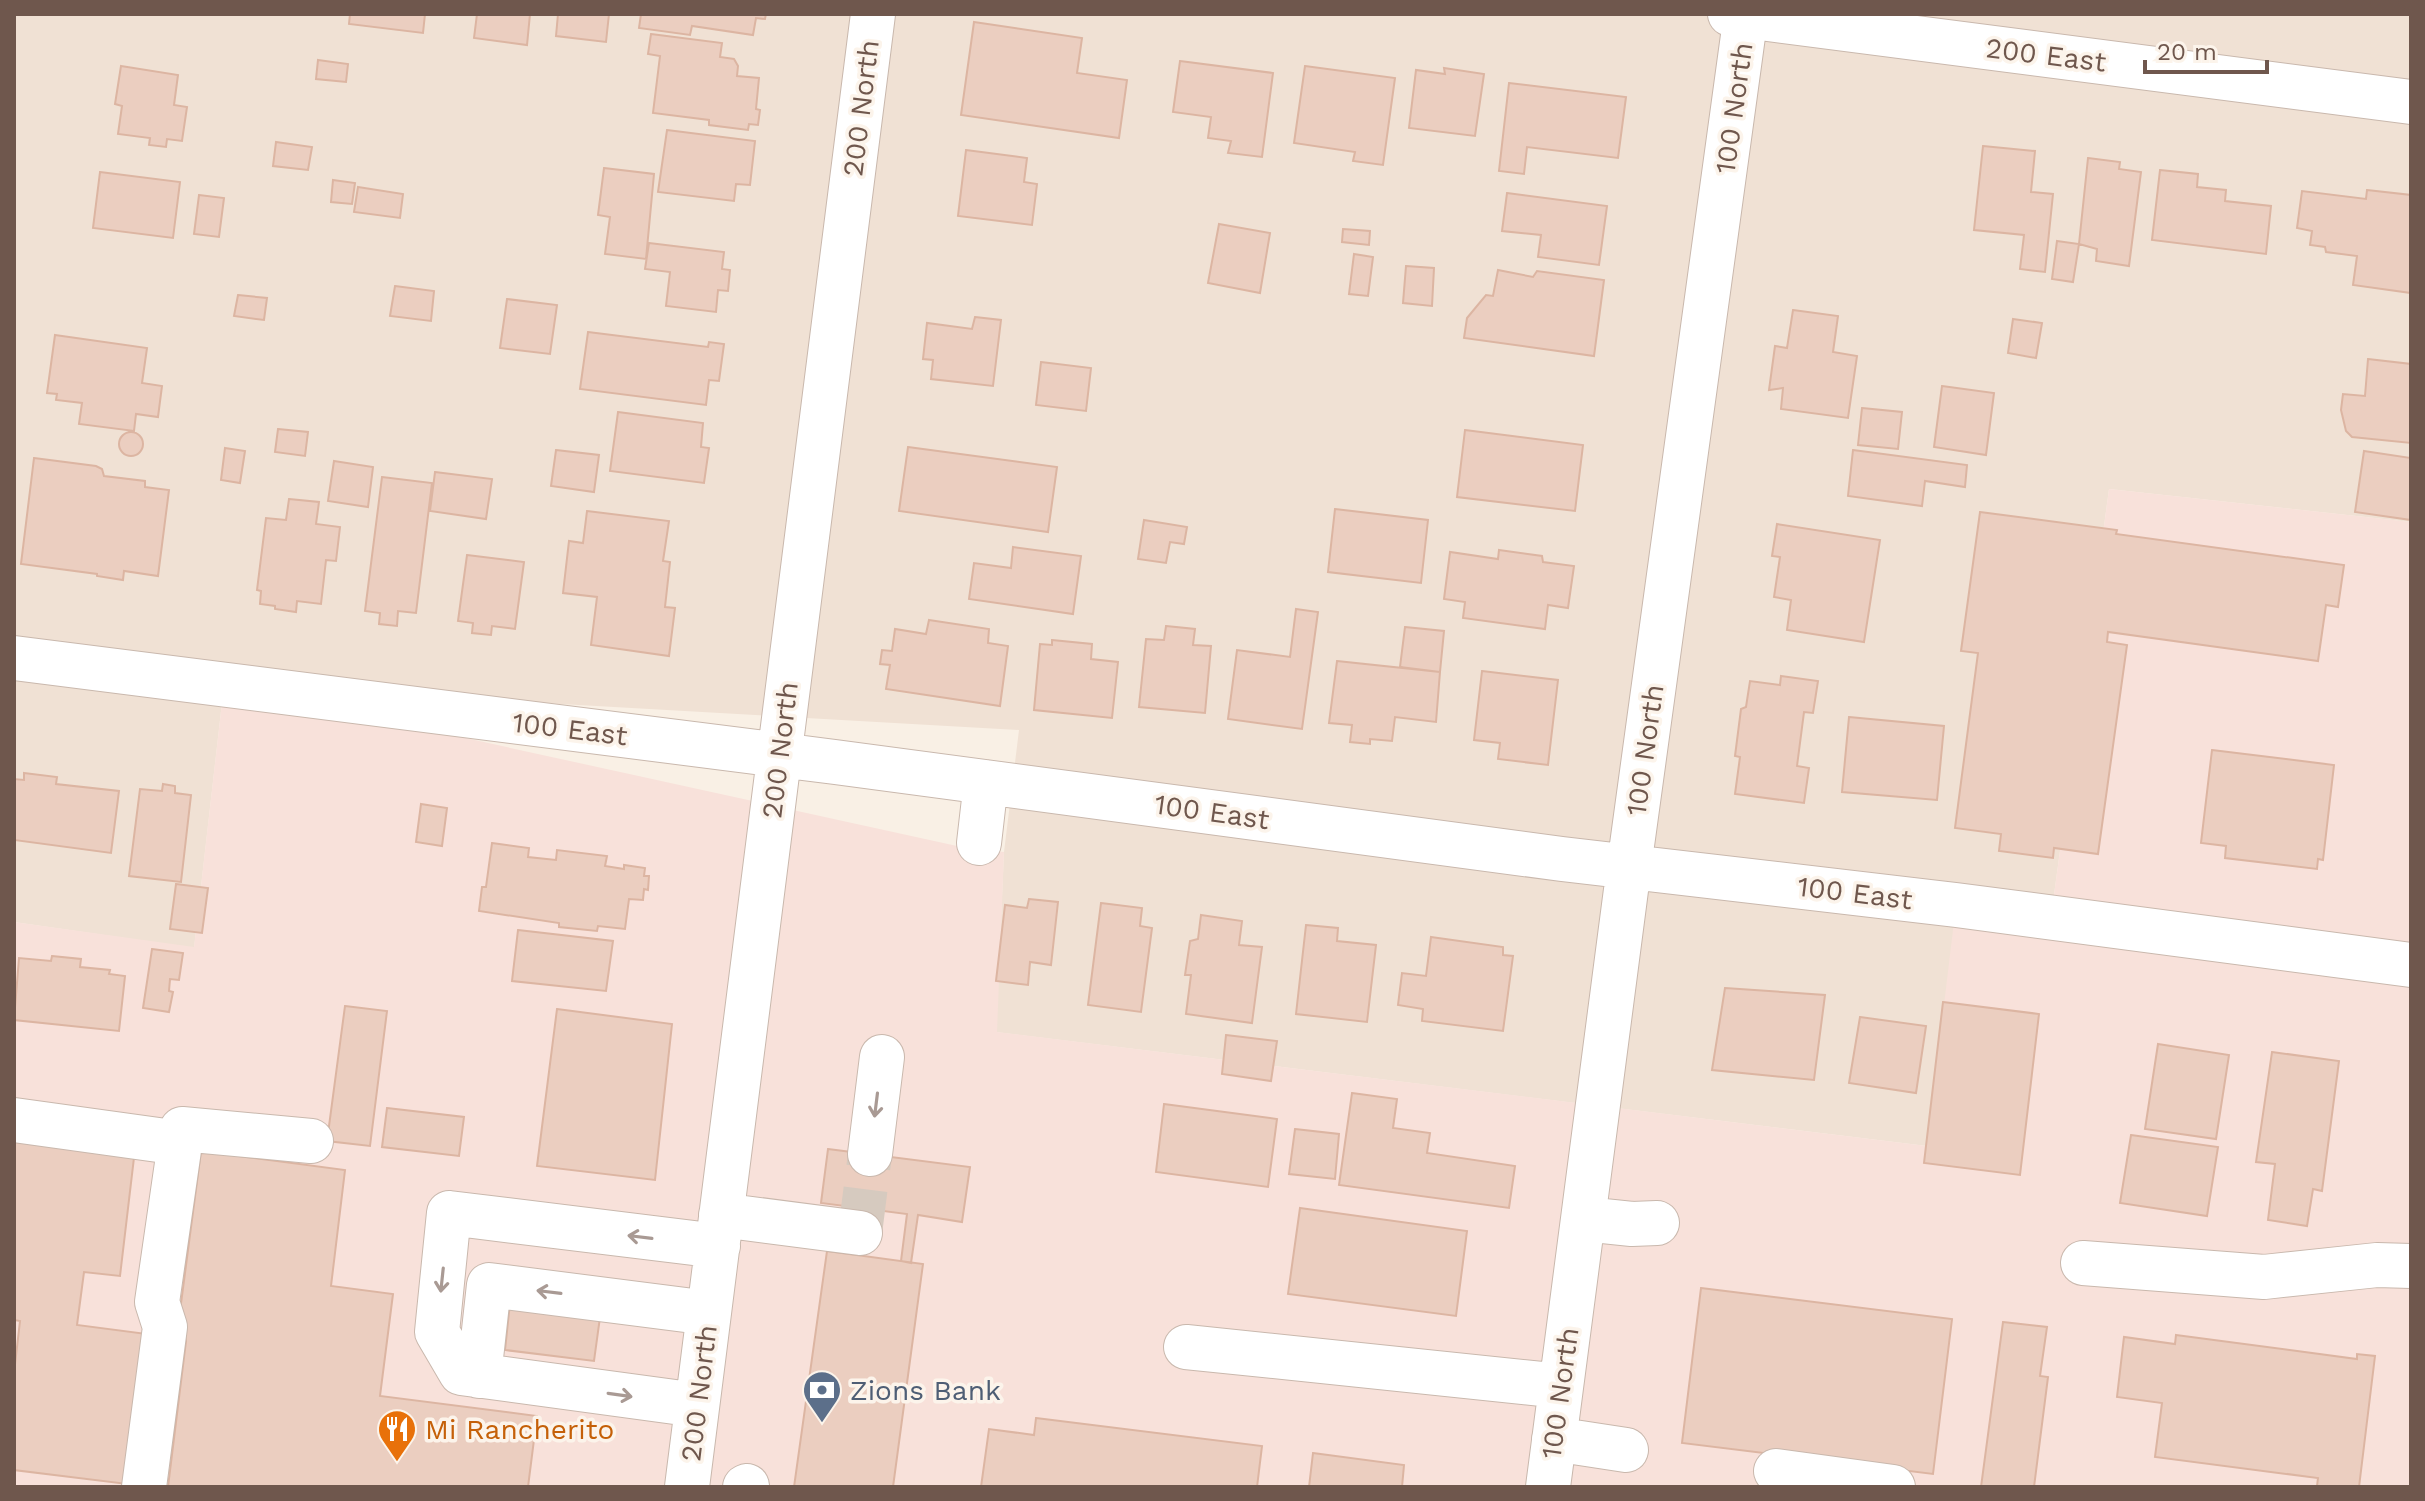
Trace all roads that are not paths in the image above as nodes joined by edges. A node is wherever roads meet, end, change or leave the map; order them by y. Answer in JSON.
{"nodes":[{"id":1,"x":873,"y":14,"type":"edge"},
{"id":2,"x":1740,"y":15,"type":"edge"},
{"id":3,"x":2411,"y":102,"type":"edge"},
{"id":4,"x":14,"y":658,"type":"edge"},
{"id":5,"x":779,"y":756,"type":"junction"},
{"id":6,"x":986,"y":782,"type":"junction"},
{"id":7,"x":979,"y":843,"type":"dead end"},
{"id":8,"x":1629,"y":867,"type":"junction"},
{"id":9,"x":2411,"y":965,"type":"edge"},
{"id":10,"x":882,"y":1057,"type":"dead end"},
{"id":11,"x":14,"y":1120,"type":"edge"},
{"id":12,"x":311,"y":1141,"type":"dead end"},
{"id":13,"x":180,"y":1143,"type":"junction"},
{"id":14,"x":870,"y":1154,"type":"tunnel mouth"},
{"id":15,"x":1584,"y":1219,"type":"junction"},
{"id":16,"x":1657,"y":1223,"type":"dead end"},
{"id":17,"x":720,"y":1230,"type":"junction"},
{"id":18,"x":860,"y":1233,"type":"dead end"},
{"id":19,"x":2083,"y":1263,"type":"dead end"},
{"id":20,"x":2411,"y":1266,"type":"edge"},
{"id":21,"x":709,"y":1313,"type":"junction"},
{"id":22,"x":1186,"y":1347,"type":"dead end"},
{"id":23,"x":479,"y":1376,"type":"junction"},
{"id":24,"x":1561,"y":1386,"type":"junction"},
{"id":25,"x":697,"y":1405,"type":"junction"},
{"id":26,"x":1554,"y":1439,"type":"junction"},
{"id":27,"x":1626,"y":1450,"type":"dead end"},
{"id":28,"x":1776,"y":1471,"type":"dead end"},
{"id":29,"x":144,"y":1487,"type":"edge"},
{"id":30,"x":687,"y":1487,"type":"edge"},
{"id":31,"x":1548,"y":1487,"type":"edge"},
{"id":32,"x":1893,"y":1487,"type":"edge"}],
"edges":[{"from":1,"to":5,"type":"street","name":"200 North"},
{"from":2,"to":3,"type":"street","name":"200 East"},
{"from":2,"to":8,"type":"street","name":"100 North"},
{"from":4,"to":5,"type":"street","name":"100 East"},
{"from":5,"to":6,"type":"street","name":"100 East"},
{"from":5,"to":17,"type":"street","name":"200 North"},
{"from":6,"to":7,"type":"street"},
{"from":6,"to":8,"type":"street","name":"100 East"},
{"from":8,"to":9,"type":"street","name":"100 East"},
{"from":8,"to":15,"type":"street","name":"100 North"},
{"from":10,"to":14,"type":"street","one_way":true},
{"from":11,"to":13,"type":"street"},
{"from":12,"to":13,"type":"street"},
{"from":13,"to":29,"type":"street"},
{"from":15,"to":16,"type":"street"},
{"from":15,"to":24,"type":"street","name":"100 North"},
{"from":17,"to":18,"type":"street"},
{"from":17,"to":21,"type":"street","name":"200 North"},
{"from":17,"to":23,"type":"street","one_way":true},
{"from":19,"to":20,"type":"street"},
{"from":21,"to":23,"type":"street","one_way":true},
{"from":21,"to":25,"type":"street","name":"200 North"},
{"from":22,"to":24,"type":"street"},
{"from":23,"to":25,"type":"street","one_way":true},
{"from":24,"to":26,"type":"street","name":"100 North"},
{"from":25,"to":30,"type":"street","name":"200 North"},
{"from":26,"to":27,"type":"street"},
{"from":26,"to":31,"type":"street","name":"100 North"},
{"from":28,"to":32,"type":"street"}]}
